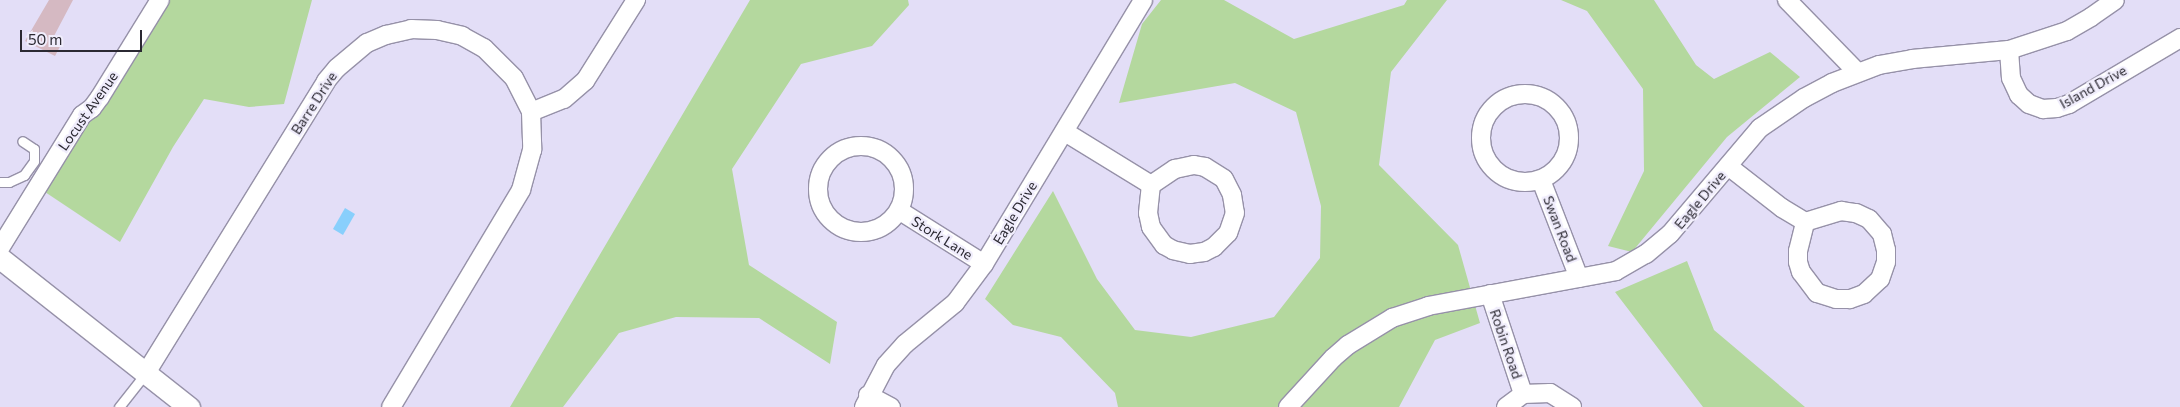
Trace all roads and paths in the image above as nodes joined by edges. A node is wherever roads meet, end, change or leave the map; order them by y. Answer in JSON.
{"nodes":[{"id":1,"x":160,"y":0,"type":"edge"},
{"id":2,"x":636,"y":0,"type":"edge"},
{"id":3,"x":1143,"y":0,"type":"edge"},
{"id":4,"x":1787,"y":0,"type":"edge"},
{"id":5,"x":2115,"y":0,"type":"edge"},
{"id":6,"x":2180,"y":38,"type":"edge"},
{"id":7,"x":2009,"y":50,"type":"junction"},
{"id":8,"x":1857,"y":72,"type":"junction"},
{"id":9,"x":531,"y":112,"type":"junction"},
{"id":10,"x":1065,"y":132,"type":"junction"},
{"id":11,"x":22,"y":142,"type":"dead end"},
{"id":12,"x":1728,"y":166,"type":"junction"},
{"id":13,"x":1541,"y":180,"type":"junction"},
{"id":14,"x":0,"y":182,"type":"edge"},
{"id":15,"x":1151,"y":185,"type":"junction"},
{"id":16,"x":900,"y":211,"type":"junction"},
{"id":17,"x":1805,"y":222,"type":"junction"},
{"id":18,"x":0,"y":248,"type":"edge"},
{"id":19,"x":0,"y":258,"type":"edge"},
{"id":20,"x":984,"y":264,"type":"junction"},
{"id":21,"x":1579,"y":278,"type":"junction"},
{"id":22,"x":1490,"y":294,"type":"junction"},
{"id":23,"x":146,"y":373,"type":"junction"},
{"id":24,"x":1524,"y":394,"type":"junction"},
{"id":25,"x":866,"y":401,"type":"edge"},
{"id":26,"x":119,"y":407,"type":"edge"},
{"id":27,"x":189,"y":407,"type":"edge"},
{"id":28,"x":391,"y":407,"type":"edge"},
{"id":29,"x":891,"y":407,"type":"edge"},
{"id":30,"x":1288,"y":407,"type":"edge"},
{"id":31,"x":1506,"y":407,"type":"edge"},
{"id":32,"x":1572,"y":407,"type":"edge"}],
"edges":[{"from":1,"to":18,"type":"street","name":"Locust Avenue"},
{"from":2,"to":9,"type":"street"},
{"from":3,"to":10,"type":"street","name":"Eagle Drive"},
{"from":4,"to":8,"type":"street"},
{"from":5,"to":7,"type":"street","name":"Eagle Drive"},
{"from":6,"to":7,"type":"street","name":"Island Drive"},
{"from":7,"to":8,"type":"street","name":"Eagle Drive"},
{"from":8,"to":12,"type":"street","name":"Eagle Drive"},
{"from":9,"to":23,"type":"street","name":"Barre Drive"},
{"from":9,"to":28,"type":"street","name":"Barre Drive"},
{"from":10,"to":15,"type":"street"},
{"from":10,"to":20,"type":"street","name":"Eagle Drive"},
{"from":11,"to":14,"type":"lane"},
{"from":12,"to":17,"type":"street"},
{"from":12,"to":21,"type":"street","name":"Eagle Drive"},
{"from":13,"to":13,"type":"street","name":"Swan Road"},
{"from":13,"to":21,"type":"street","name":"Swan Road"},
{"from":15,"to":15,"type":"street"},
{"from":16,"to":16,"type":"street","name":"Stork Lane"},
{"from":16,"to":20,"type":"street","name":"Stork Lane"},
{"from":17,"to":17,"type":"street"},
{"from":19,"to":23,"type":"street"},
{"from":20,"to":25,"type":"street","name":"Eagle Drive"},
{"from":21,"to":22,"type":"street","name":"Eagle Drive"},
{"from":22,"to":24,"type":"street","name":"Robin Road"},
{"from":22,"to":30,"type":"street","name":"Eagle Drive"},
{"from":23,"to":26,"type":"lane"},
{"from":23,"to":27,"type":"street"},
{"from":24,"to":31,"type":"street","name":"Robin Road"},
{"from":24,"to":32,"type":"street","name":"Robin Road"},
{"from":25,"to":29,"type":"street"}]}
